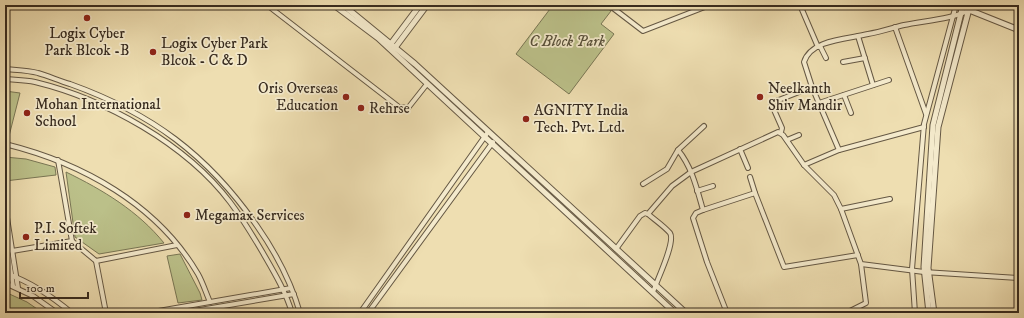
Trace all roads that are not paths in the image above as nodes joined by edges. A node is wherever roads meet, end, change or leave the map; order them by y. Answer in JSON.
{"nodes":[{"id":1,"x":268,"y":5,"type":"edge"},
{"id":2,"x":334,"y":5,"type":"edge"},
{"id":3,"x":343,"y":5,"type":"edge"},
{"id":4,"x":420,"y":5,"type":"edge"},
{"id":5,"x":427,"y":5,"type":"edge"},
{"id":6,"x":609,"y":5,"type":"edge"},
{"id":7,"x":710,"y":5,"type":"edge"},
{"id":8,"x":800,"y":5,"type":"edge"},
{"id":9,"x":956,"y":5,"type":"edge"},
{"id":10,"x":963,"y":5,"type":"edge"},
{"id":11,"x":969,"y":7,"type":"edge"},
{"id":12,"x":952,"y":15,"type":"junction"},
{"id":13,"x":960,"y":15,"type":"junction"},
{"id":14,"x":895,"y":27,"type":"junction"},
{"id":15,"x":1019,"y":30,"type":"edge"},
{"id":16,"x":858,"y":36,"type":"junction"},
{"id":17,"x":819,"y":47,"type":"junction"},
{"id":18,"x":392,"y":48,"type":"junction"},
{"id":19,"x":826,"y":58,"type":"dead end"},
{"id":20,"x":865,"y":58,"type":"junction"},
{"id":21,"x":842,"y":62,"type":"dead end"},
{"id":22,"x":5,"y":69,"type":"edge"},
{"id":23,"x":5,"y":78,"type":"edge"},
{"id":24,"x":889,"y":80,"type":"dead end"},
{"id":25,"x":427,"y":84,"type":"junction"},
{"id":26,"x":873,"y":86,"type":"junction"},
{"id":27,"x":812,"y":87,"type":"junction"},
{"id":28,"x":844,"y":95,"type":"junction"},
{"id":29,"x":819,"y":103,"type":"junction"},
{"id":30,"x":851,"y":113,"type":"dead end"},
{"id":31,"x":926,"y":114,"type":"junction"},
{"id":32,"x":704,"y":126,"type":"dead end"},
{"id":33,"x":924,"y":127,"type":"junction"},
{"id":34,"x":488,"y":132,"type":"junction"},
{"id":35,"x":781,"y":132,"type":"junction"},
{"id":36,"x":799,"y":135,"type":"dead end"},
{"id":37,"x":485,"y":137,"type":"junction"},
{"id":38,"x":496,"y":138,"type":"junction"},
{"id":39,"x":787,"y":140,"type":"junction"},
{"id":40,"x":492,"y":143,"type":"junction"},
{"id":41,"x":5,"y":144,"type":"edge"},
{"id":42,"x":740,"y":149,"type":"junction"},
{"id":43,"x":678,"y":150,"type":"junction"},
{"id":44,"x":839,"y":150,"type":"junction"},
{"id":45,"x":58,"y":160,"type":"junction"},
{"id":46,"x":804,"y":165,"type":"junction"},
{"id":47,"x":748,"y":168,"type":"dead end"},
{"id":48,"x":691,"y":172,"type":"junction"},
{"id":49,"x":750,"y":177,"type":"dead end"},
{"id":50,"x":643,"y":184,"type":"dead end"},
{"id":51,"x":713,"y":186,"type":"dead end"},
{"id":52,"x":697,"y":191,"type":"junction"},
{"id":53,"x":755,"y":193,"type":"junction"},
{"id":54,"x":890,"y":199,"type":"dead end"},
{"id":55,"x":5,"y":205,"type":"edge"},
{"id":56,"x":841,"y":209,"type":"junction"},
{"id":57,"x":703,"y":210,"type":"junction"},
{"id":58,"x":648,"y":214,"type":"junction"},
{"id":59,"x":5,"y":235,"type":"edge"},
{"id":60,"x":72,"y":241,"type":"junction"},
{"id":61,"x":177,"y":245,"type":"junction"},
{"id":62,"x":616,"y":249,"type":"junction"},
{"id":63,"x":12,"y":251,"type":"junction"},
{"id":64,"x":858,"y":255,"type":"junction"},
{"id":65,"x":96,"y":261,"type":"junction"},
{"id":66,"x":860,"y":264,"type":"junction"},
{"id":67,"x":912,"y":270,"type":"junction"},
{"id":68,"x":926,"y":272,"type":"junction"},
{"id":69,"x":5,"y":273,"type":"edge"},
{"id":70,"x":14,"y":276,"type":"junction"},
{"id":71,"x":1019,"y":278,"type":"edge"},
{"id":72,"x":5,"y":283,"type":"edge"},
{"id":73,"x":655,"y":285,"type":"junction"},
{"id":74,"x":16,"y":287,"type":"junction"},
{"id":75,"x":291,"y":288,"type":"junction"},
{"id":76,"x":282,"y":290,"type":"junction"},
{"id":77,"x":653,"y":292,"type":"junction"},
{"id":78,"x":294,"y":294,"type":"junction"},
{"id":79,"x":285,"y":296,"type":"junction"},
{"id":80,"x":53,"y":298,"type":"junction"},
{"id":81,"x":210,"y":302,"type":"junction"},
{"id":82,"x":192,"y":305,"type":"junction"},
{"id":83,"x":47,"y":306,"type":"junction"},
{"id":84,"x":194,"y":311,"type":"junction"},
{"id":85,"x":57,"y":313,"type":"edge"},
{"id":86,"x":72,"y":313,"type":"edge"},
{"id":87,"x":106,"y":313,"type":"edge"},
{"id":88,"x":147,"y":313,"type":"edge"},
{"id":89,"x":182,"y":313,"type":"edge"},
{"id":90,"x":292,"y":313,"type":"edge"},
{"id":91,"x":300,"y":313,"type":"edge"},
{"id":92,"x":360,"y":313,"type":"edge"},
{"id":93,"x":368,"y":313,"type":"edge"},
{"id":94,"x":675,"y":313,"type":"edge"},
{"id":95,"x":686,"y":313,"type":"edge"},
{"id":96,"x":727,"y":313,"type":"edge"},
{"id":97,"x":846,"y":313,"type":"edge"},
{"id":98,"x":915,"y":313,"type":"edge"},
{"id":99,"x":929,"y":313,"type":"edge"},
{"id":100,"x":934,"y":313,"type":"edge"}],
"edges":[{"from":1,"to":25,"type":"street"},
{"from":2,"to":18,"type":"street"},
{"from":3,"to":18,"type":"street"},
{"from":4,"to":18,"type":"street"},
{"from":5,"to":18,"type":"street"},
{"from":6,"to":7,"type":"street"},
{"from":8,"to":17,"type":"street"},
{"from":9,"to":12,"type":"street"},
{"from":10,"to":13,"type":"street"},
{"from":11,"to":13,"type":"street"},
{"from":11,"to":15,"type":"street"},
{"from":11,"to":68,"type":"street"},
{"from":12,"to":13,"type":"street"},
{"from":12,"to":14,"type":"street"},
{"from":12,"to":31,"type":"street"},
{"from":13,"to":68,"type":"street"},
{"from":14,"to":16,"type":"street"},
{"from":14,"to":31,"type":"street"},
{"from":16,"to":17,"type":"street"},
{"from":16,"to":20,"type":"street"},
{"from":17,"to":19,"type":"street"},
{"from":17,"to":27,"type":"street"},
{"from":18,"to":25,"type":"street"},
{"from":18,"to":34,"type":"street"},
{"from":20,"to":21,"type":"street"},
{"from":20,"to":26,"type":"street"},
{"from":22,"to":75,"type":"street"},
{"from":23,"to":76,"type":"street"},
{"from":24,"to":26,"type":"street"},
{"from":25,"to":37,"type":"street"},
{"from":26,"to":28,"type":"street"},
{"from":27,"to":29,"type":"street"},
{"from":27,"to":35,"type":"street"},
{"from":28,"to":29,"type":"street"},
{"from":28,"to":30,"type":"street"},
{"from":29,"to":44,"type":"street"},
{"from":31,"to":33,"type":"street"},
{"from":32,"to":43,"type":"street"},
{"from":33,"to":44,"type":"street"},
{"from":33,"to":67,"type":"street"},
{"from":34,"to":37,"type":"street"},
{"from":34,"to":38,"type":"street"},
{"from":35,"to":39,"type":"street"},
{"from":35,"to":42,"type":"street"},
{"from":36,"to":39,"type":"street"},
{"from":37,"to":40,"type":"street"},
{"from":37,"to":92,"type":"street"},
{"from":38,"to":40,"type":"street"},
{"from":38,"to":62,"type":"street"},
{"from":39,"to":46,"type":"street"},
{"from":40,"to":77,"type":"street"},
{"from":40,"to":93,"type":"street"},
{"from":41,"to":45,"type":"street"},
{"from":42,"to":47,"type":"street"},
{"from":42,"to":48,"type":"street"},
{"from":43,"to":48,"type":"street"},
{"from":43,"to":50,"type":"street"},
{"from":44,"to":46,"type":"street"},
{"from":45,"to":60,"type":"street"},
{"from":45,"to":61,"type":"street"},
{"from":46,"to":56,"type":"street"},
{"from":48,"to":52,"type":"street"},
{"from":48,"to":58,"type":"street"},
{"from":49,"to":53,"type":"street"},
{"from":51,"to":52,"type":"street"},
{"from":52,"to":57,"type":"street"},
{"from":53,"to":57,"type":"street"},
{"from":53,"to":64,"type":"street"},
{"from":54,"to":56,"type":"street"},
{"from":55,"to":63,"type":"street"},
{"from":56,"to":64,"type":"street"},
{"from":57,"to":96,"type":"street"},
{"from":58,"to":62,"type":"street"},
{"from":58,"to":73,"type":"street"},
{"from":59,"to":70,"type":"street"},
{"from":60,"to":63,"type":"street"},
{"from":60,"to":65,"type":"street"},
{"from":61,"to":65,"type":"street"},
{"from":61,"to":81,"type":"street"},
{"from":62,"to":73,"type":"street"},
{"from":63,"to":70,"type":"street"},
{"from":64,"to":66,"type":"street"},
{"from":65,"to":87,"type":"street"},
{"from":66,"to":67,"type":"street"},
{"from":66,"to":97,"type":"street"},
{"from":67,"to":68,"type":"street"},
{"from":67,"to":98,"type":"street"},
{"from":68,"to":71,"type":"street"},
{"from":68,"to":99,"type":"street"},
{"from":68,"to":100,"type":"street"},
{"from":69,"to":70,"type":"street"},
{"from":70,"to":74,"type":"street"},
{"from":70,"to":80,"type":"street"},
{"from":72,"to":74,"type":"street"},
{"from":73,"to":77,"type":"street"},
{"from":73,"to":95,"type":"street"},
{"from":74,"to":83,"type":"street"},
{"from":75,"to":76,"type":"street"},
{"from":75,"to":78,"type":"street"},
{"from":76,"to":79,"type":"street"},
{"from":76,"to":81,"type":"street"},
{"from":77,"to":94,"type":"street"},
{"from":78,"to":79,"type":"street"},
{"from":78,"to":91,"type":"street"},
{"from":79,"to":84,"type":"street"},
{"from":79,"to":90,"type":"street"},
{"from":80,"to":83,"type":"street"},
{"from":80,"to":86,"type":"street"},
{"from":81,"to":82,"type":"street"},
{"from":82,"to":84,"type":"street"},
{"from":82,"to":88,"type":"street"},
{"from":83,"to":85,"type":"street"},
{"from":84,"to":89,"type":"street"}]}
